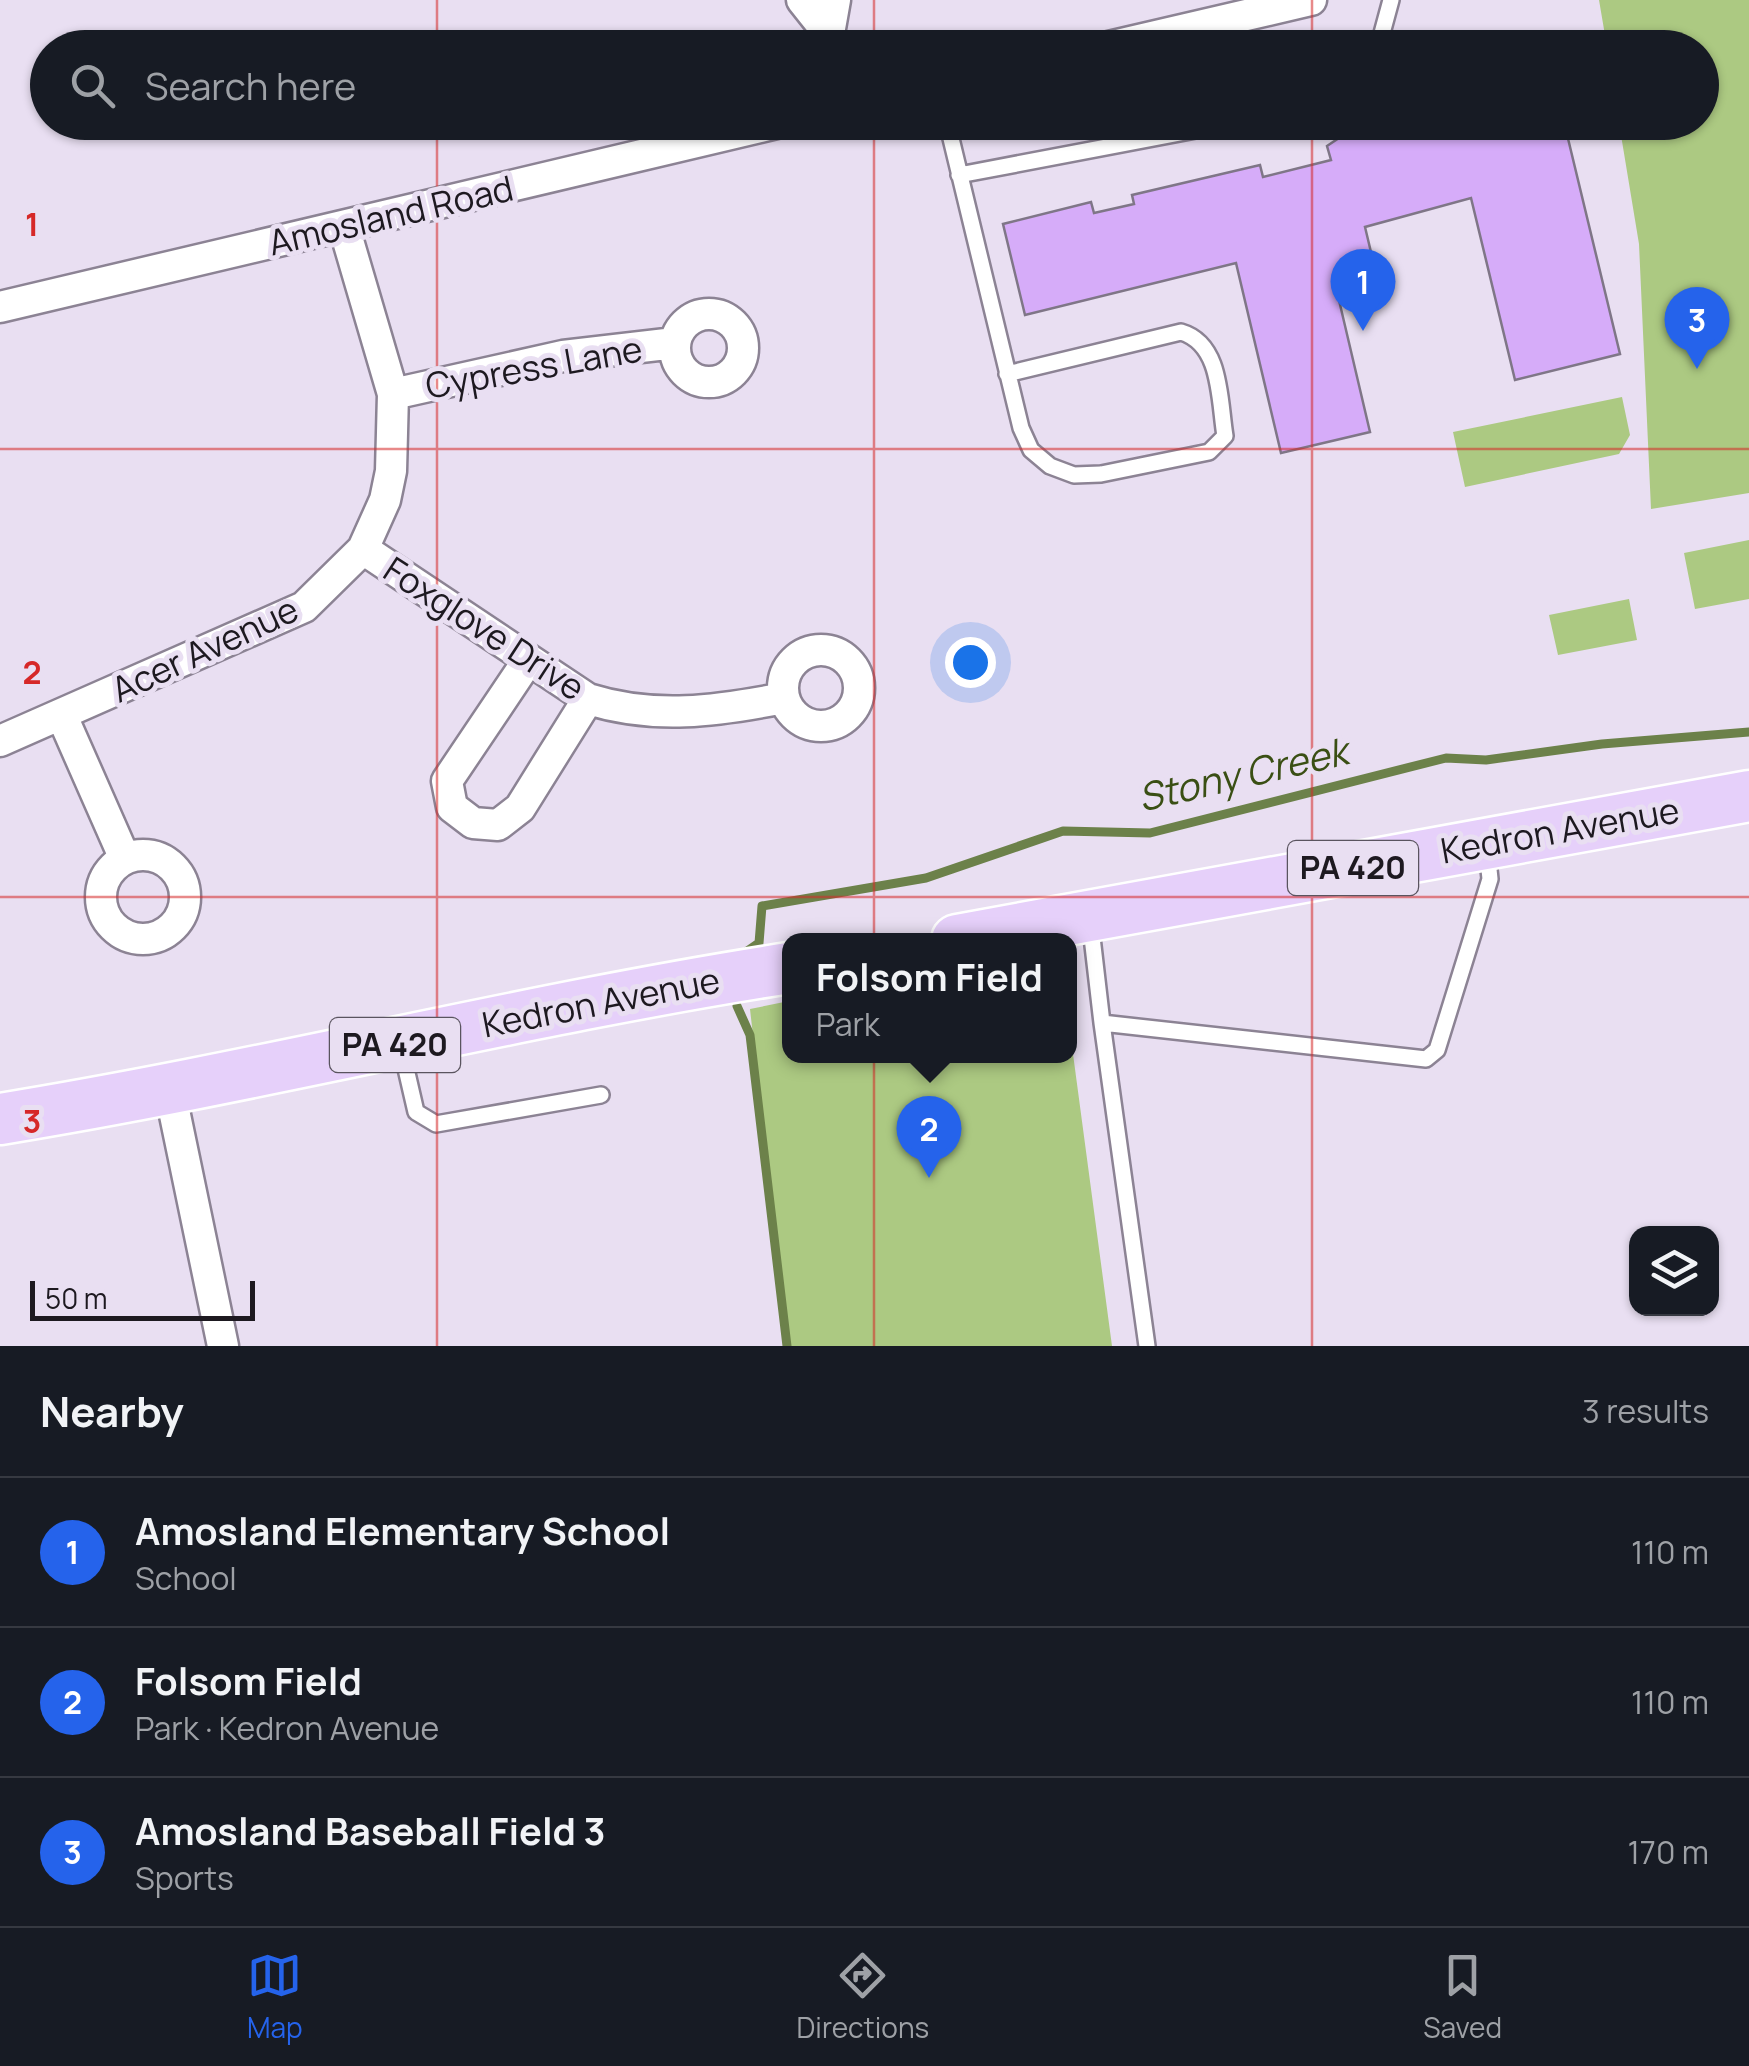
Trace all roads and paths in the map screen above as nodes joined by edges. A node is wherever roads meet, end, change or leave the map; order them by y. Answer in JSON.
{"nodes":[{"id":1,"x":802,"y":0,"type":"edge"},
{"id":2,"x":834,"y":0,"type":"edge"},
{"id":3,"x":1311,"y":0,"type":"edge"},
{"id":4,"x":1391,"y":0,"type":"edge"},
{"id":5,"x":824,"y":30,"type":"edge"},
{"id":6,"x":833,"y":30,"type":"edge"},
{"id":7,"x":1182,"y":30,"type":"edge"},
{"id":8,"x":1383,"y":30,"type":"edge"},
{"id":9,"x":708,"y":140,"type":"edge"},
{"id":10,"x":951,"y":140,"type":"edge"},
{"id":11,"x":1143,"y":140,"type":"edge"},
{"id":12,"x":959,"y":175,"type":"junction"},
{"id":13,"x":344,"y":228,"type":"junction"},
{"id":14,"x":0,"y":306,"type":"edge"},
{"id":15,"x":675,"y":343,"type":"dead end"},
{"id":16,"x":1008,"y":374,"type":"junction"},
{"id":17,"x":394,"y":394,"type":"junction"},
{"id":18,"x":363,"y":550,"type":"junction"},
{"id":19,"x":527,"y":662,"type":"junction"},
{"id":20,"x":784,"y":698,"type":"dead end"},
{"id":21,"x":588,"y":699,"type":"junction"},
{"id":22,"x":62,"y":716,"type":"junction"},
{"id":23,"x":0,"y":741,"type":"edge"},
{"id":24,"x":1749,"y":796,"type":"edge"},
{"id":25,"x":1487,"y":844,"type":"junction"},
{"id":26,"x":125,"y":859,"type":"dead end"},
{"id":27,"x":1089,"y":916,"type":"junction"},
{"id":28,"x":996,"y":933,"type":"edge"},
{"id":29,"x":782,"y":969,"type":"edge"},
{"id":30,"x":1102,"y":1023,"type":"junction"},
{"id":31,"x":400,"y":1043,"type":"junction"},
{"id":32,"x":170,"y":1091,"type":"junction"},
{"id":33,"x":600,"y":1094,"type":"dead end"},
{"id":34,"x":0,"y":1118,"type":"edge"},
{"id":35,"x":224,"y":1346,"type":"edge"},
{"id":36,"x":1147,"y":1346,"type":"edge"}],
"edges":[{"from":1,"to":5,"type":"street"},
{"from":2,"to":6,"type":"street"},
{"from":3,"to":7,"type":"street"},
{"from":4,"to":8,"type":"lane"},
{"from":9,"to":13,"type":"street","name":"Amosland Road"},
{"from":10,"to":12,"type":"lane"},
{"from":11,"to":12,"type":"lane"},
{"from":12,"to":16,"type":"lane"},
{"from":13,"to":14,"type":"street","name":"Amosland Road"},
{"from":13,"to":17,"type":"street","name":"Acer Avenue"},
{"from":15,"to":17,"type":"street","name":"Cypress Lane"},
{"from":16,"to":16,"type":"lane"},
{"from":17,"to":18,"type":"street","name":"Acer Avenue"},
{"from":18,"to":19,"type":"street","name":"Foxglove Drive"},
{"from":18,"to":22,"type":"street","name":"Acer Avenue"},
{"from":19,"to":21,"type":"street","name":"Foxglove Drive"},
{"from":19,"to":21,"type":"street"},
{"from":20,"to":21,"type":"street","name":"Foxglove Drive"},
{"from":22,"to":23,"type":"street","name":"Acer Avenue"},
{"from":22,"to":26,"type":"street"},
{"from":24,"to":25,"type":"main road","name":"Kedron Avenue","number":"PA 420"},
{"from":25,"to":27,"type":"main road","name":"Kedron Avenue","number":"PA 420"},
{"from":25,"to":30,"type":"lane"},
{"from":27,"to":28,"type":"main road","name":"Kedron Avenue","number":"PA 420"},
{"from":27,"to":30,"type":"lane"},
{"from":29,"to":31,"type":"main road","name":"Kedron Avenue","number":"PA 420"},
{"from":30,"to":36,"type":"lane"},
{"from":31,"to":32,"type":"main road","name":"Kedron Avenue","number":"PA 420"},
{"from":31,"to":33,"type":"lane"},
{"from":32,"to":34,"type":"main road","name":"Kedron Avenue","number":"PA 420"},
{"from":32,"to":35,"type":"street"}]}
